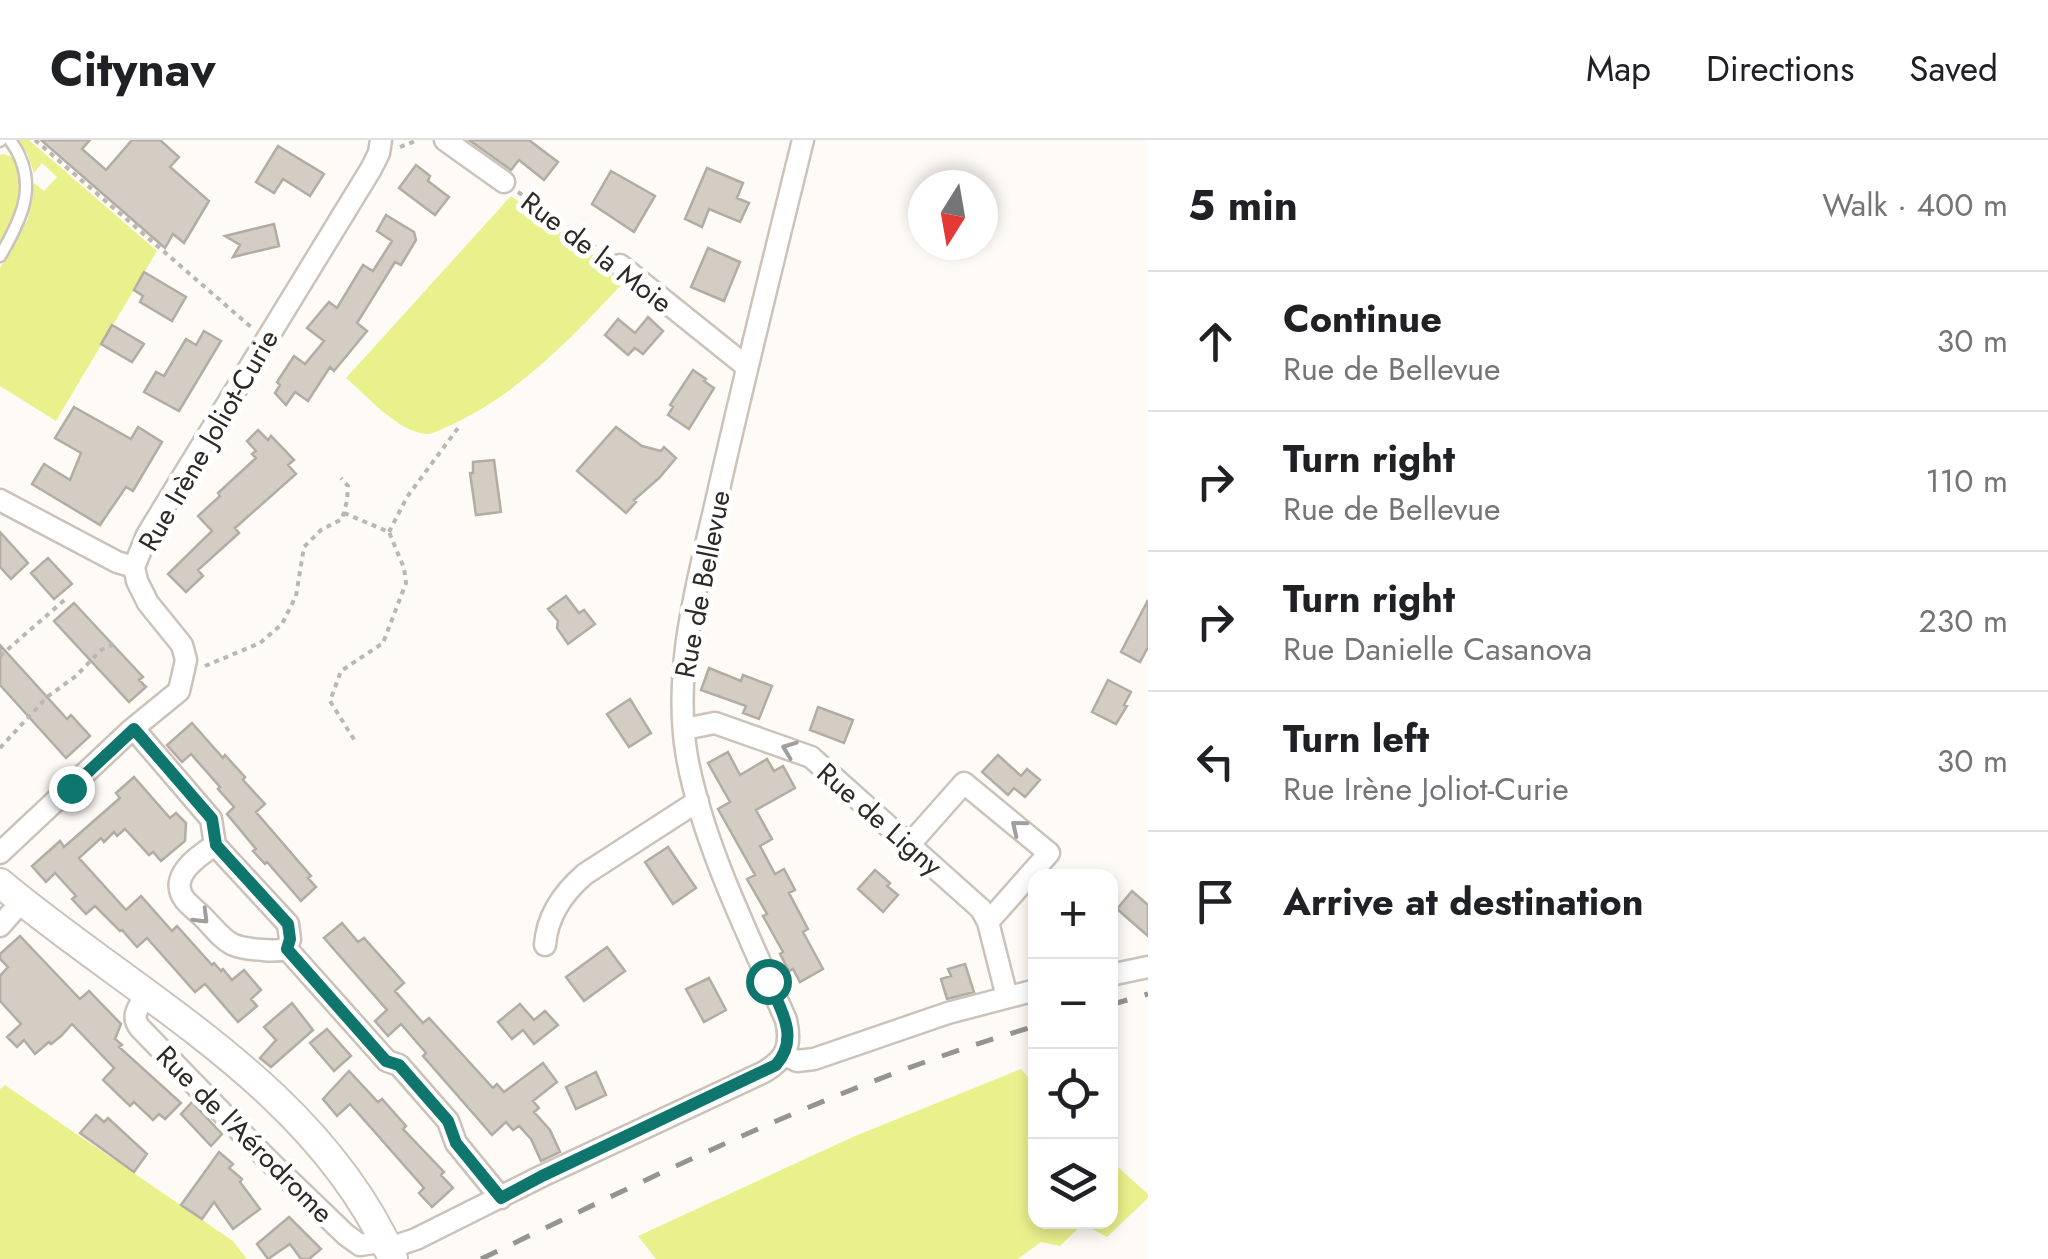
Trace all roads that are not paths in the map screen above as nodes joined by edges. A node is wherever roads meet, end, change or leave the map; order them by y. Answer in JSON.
{"nodes":[{"id":1,"x":10,"y":140,"type":"edge"},
{"id":2,"x":445,"y":140,"type":"edge"},
{"id":3,"x":802,"y":140,"type":"edge"},
{"id":4,"x":389,"y":145,"type":"edge"},
{"id":5,"x":504,"y":182,"type":"road end"},
{"id":6,"x":0,"y":256,"type":"edge"},
{"id":7,"x":620,"y":265,"type":"road end"},
{"id":8,"x":746,"y":367,"type":"junction"},
{"id":9,"x":4,"y":502,"type":"edge"},
{"id":10,"x":134,"y":566,"type":"junction"},
{"id":11,"x":134,"y":729,"type":"junction"},
{"id":12,"x":684,"y":730,"type":"junction"},
{"id":13,"x":698,"y":802,"type":"junction"},
{"id":14,"x":910,"y":844,"type":"junction"},
{"id":15,"x":216,"y":845,"type":"junction"},
{"id":16,"x":0,"y":854,"type":"edge"},
{"id":17,"x":0,"y":883,"type":"edge"},
{"id":18,"x":22,"y":901,"type":"junction"},
{"id":19,"x":988,"y":922,"type":"junction"},
{"id":20,"x":0,"y":926,"type":"edge"},
{"id":21,"x":545,"y":945,"type":"dead end"},
{"id":22,"x":287,"y":949,"type":"junction"},
{"id":23,"x":1148,"y":967,"type":"edge"},
{"id":24,"x":1118,"y":973,"type":"edge"},
{"id":25,"x":1028,"y":992,"type":"edge"},
{"id":26,"x":146,"y":995,"type":"junction"},
{"id":27,"x":1007,"y":996,"type":"junction"},
{"id":28,"x":784,"y":1056,"type":"junction"},
{"id":29,"x":501,"y":1198,"type":"junction"},
{"id":30,"x":390,"y":1252,"type":"edge"}],
"edges":[{"from":1,"to":6,"type":"lane"},
{"from":2,"to":5,"type":"street","name":"Rue de la Moie"},
{"from":3,"to":8,"type":"street","name":"Rue de Bellevue"},
{"from":4,"to":10,"type":"street","name":"Rue Irène Joliot-Curie"},
{"from":7,"to":8,"type":"street","name":"Rue de la Moie"},
{"from":8,"to":12,"type":"street","name":"Rue de Bellevue"},
{"from":9,"to":10,"type":"street"},
{"from":10,"to":11,"type":"street","name":"Rue Irène Joliot-Curie"},
{"from":11,"to":15,"type":"street"},
{"from":11,"to":16,"type":"street","name":"Rue Irène Joliot-Curie"},
{"from":12,"to":13,"type":"street","name":"Rue de Bellevue"},
{"from":14,"to":12,"type":"street","name":"Rue de Ligny","one_way":true},
{"from":13,"to":21,"type":"street"},
{"from":13,"to":28,"type":"street","name":"Rue de Bellevue"},
{"from":14,"to":19,"type":"street","name":"Rue de Ligny"},
{"from":19,"to":14,"type":"street","one_way":true},
{"from":15,"to":22,"type":"street"},
{"from":15,"to":22,"type":"street","one_way":true},
{"from":17,"to":18,"type":"street","name":"Rue de l'Aérodrome"},
{"from":18,"to":20,"type":"street"},
{"from":18,"to":26,"type":"street","name":"Rue de l'Aérodrome"},
{"from":19,"to":27,"type":"street","name":"Rue de Ligny"},
{"from":22,"to":29,"type":"street"},
{"from":23,"to":24,"type":"street"},
{"from":25,"to":27,"type":"street"},
{"from":26,"to":30,"type":"street","name":"Rue de l'Aérodrome"},
{"from":26,"to":30,"type":"street","name":"Rue de l'Aérodrome"},
{"from":27,"to":28,"type":"street"},
{"from":28,"to":29,"type":"street"},
{"from":29,"to":30,"type":"street"}]}
